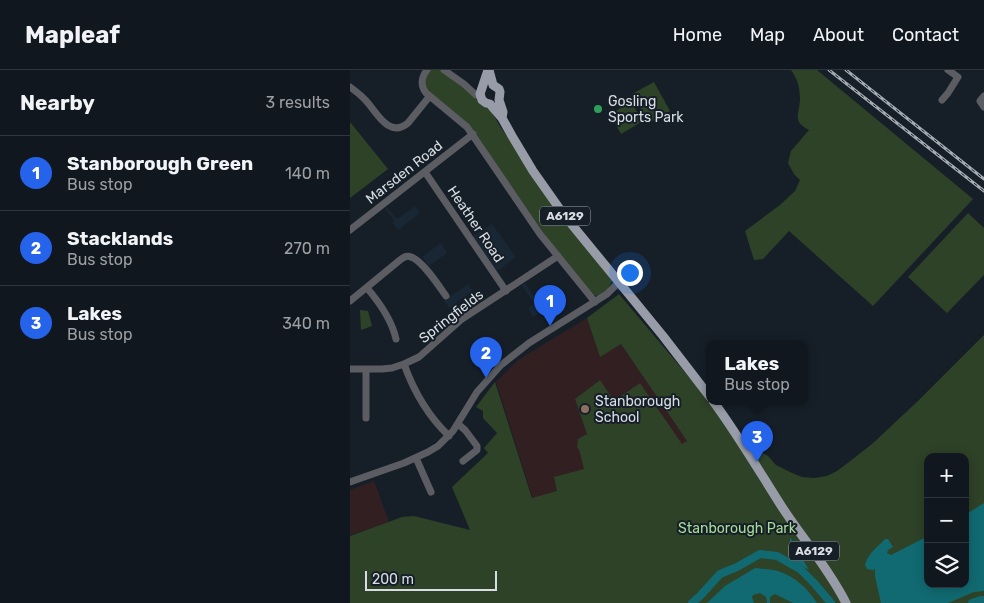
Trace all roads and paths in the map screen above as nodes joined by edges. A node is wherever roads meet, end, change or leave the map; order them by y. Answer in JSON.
{"nodes":[{"id":1,"x":427,"y":70,"type":"edge"},
{"id":2,"x":444,"y":70,"type":"edge"},
{"id":3,"x":488,"y":70,"type":"edge"},
{"id":4,"x":948,"y":70,"type":"edge"},
{"id":5,"x":464,"y":84,"type":"junction"},
{"id":6,"x":494,"y":85,"type":"junction"},
{"id":7,"x":350,"y":87,"type":"edge"},
{"id":8,"x":483,"y":87,"type":"junction"},
{"id":9,"x":984,"y":96,"type":"edge"},
{"id":10,"x":429,"y":97,"type":"junction"},
{"id":11,"x":480,"y":98,"type":"junction"},
{"id":12,"x":499,"y":100,"type":"junction"},
{"id":13,"x":942,"y":100,"type":"dead end"},
{"id":14,"x":490,"y":104,"type":"junction"},
{"id":15,"x":984,"y":107,"type":"edge"},
{"id":16,"x":502,"y":118,"type":"junction"},
{"id":17,"x":472,"y":134,"type":"junction"},
{"id":18,"x":425,"y":172,"type":"junction"},
{"id":19,"x":350,"y":230,"type":"edge"},
{"id":20,"x":558,"y":256,"type":"junction"},
{"id":21,"x":619,"y":282,"type":"junction"},
{"id":22,"x":367,"y":288,"type":"junction"},
{"id":23,"x":506,"y":291,"type":"junction"},
{"id":24,"x":626,"y":291,"type":"junction"},
{"id":25,"x":607,"y":294,"type":"junction"},
{"id":26,"x":446,"y":296,"type":"dead end"},
{"id":27,"x":350,"y":302,"type":"edge"},
{"id":28,"x":595,"y":302,"type":"junction"},
{"id":29,"x":396,"y":339,"type":"dead end"},
{"id":30,"x":404,"y":364,"type":"junction"},
{"id":31,"x":350,"y":369,"type":"edge"},
{"id":32,"x":366,"y":369,"type":"junction"},
{"id":33,"x":706,"y":392,"type":"edge"},
{"id":34,"x":716,"y":405,"type":"edge"},
{"id":35,"x":366,"y":418,"type":"dead end"},
{"id":36,"x":458,"y":424,"type":"junction"},
{"id":37,"x":449,"y":436,"type":"junction"},
{"id":38,"x":416,"y":458,"type":"junction"},
{"id":39,"x":463,"y":461,"type":"dead end"},
{"id":40,"x":350,"y":482,"type":"edge"},
{"id":41,"x":431,"y":492,"type":"dead end"},
{"id":42,"x":843,"y":603,"type":"edge"}],
"edges":[{"from":1,"to":10,"type":"street"},
{"from":2,"to":5,"type":"street"},
{"from":3,"to":6,"type":"main road"},
{"from":3,"to":8,"type":"main road"},
{"from":4,"to":13,"type":"street"},
{"from":5,"to":8,"type":"street"},
{"from":5,"to":11,"type":"street"},
{"from":6,"to":8,"type":"main road"},
{"from":6,"to":12,"type":"main road"},
{"from":7,"to":10,"type":"street"},
{"from":8,"to":11,"type":"main road"},
{"from":9,"to":15,"type":"street"},
{"from":10,"to":17,"type":"street"},
{"from":11,"to":14,"type":"main road"},
{"from":12,"to":14,"type":"main road"},
{"from":12,"to":16,"type":"main road","number":"A6129"},
{"from":14,"to":16,"type":"main road","number":"A6129"},
{"from":16,"to":21,"type":"main road","number":"A6129"},
{"from":17,"to":18,"type":"street","name":"Marsden Road"},
{"from":17,"to":20,"type":"street"},
{"from":18,"to":19,"type":"street","name":"Marsden Road"},
{"from":18,"to":23,"type":"street","name":"Heather Road"},
{"from":20,"to":23,"type":"street","name":"Springfields"},
{"from":20,"to":28,"type":"street"},
{"from":21,"to":24,"type":"main road","number":"A6129"},
{"from":21,"to":25,"type":"street"},
{"from":22,"to":26,"type":"street"},
{"from":22,"to":27,"type":"street"},
{"from":22,"to":29,"type":"street"},
{"from":23,"to":30,"type":"street","name":"Springfields"},
{"from":24,"to":25,"type":"street"},
{"from":24,"to":33,"type":"main road","number":"A6129"},
{"from":25,"to":28,"type":"street"},
{"from":28,"to":36,"type":"street"},
{"from":30,"to":32,"type":"street","name":"Springfields"},
{"from":30,"to":37,"type":"street"},
{"from":31,"to":32,"type":"street","name":"Springfields"},
{"from":32,"to":35,"type":"street"},
{"from":34,"to":42,"type":"main road","number":"A6129"},
{"from":36,"to":37,"type":"street"},
{"from":36,"to":39,"type":"street"},
{"from":37,"to":38,"type":"street"},
{"from":38,"to":40,"type":"street"},
{"from":38,"to":41,"type":"street"}]}
